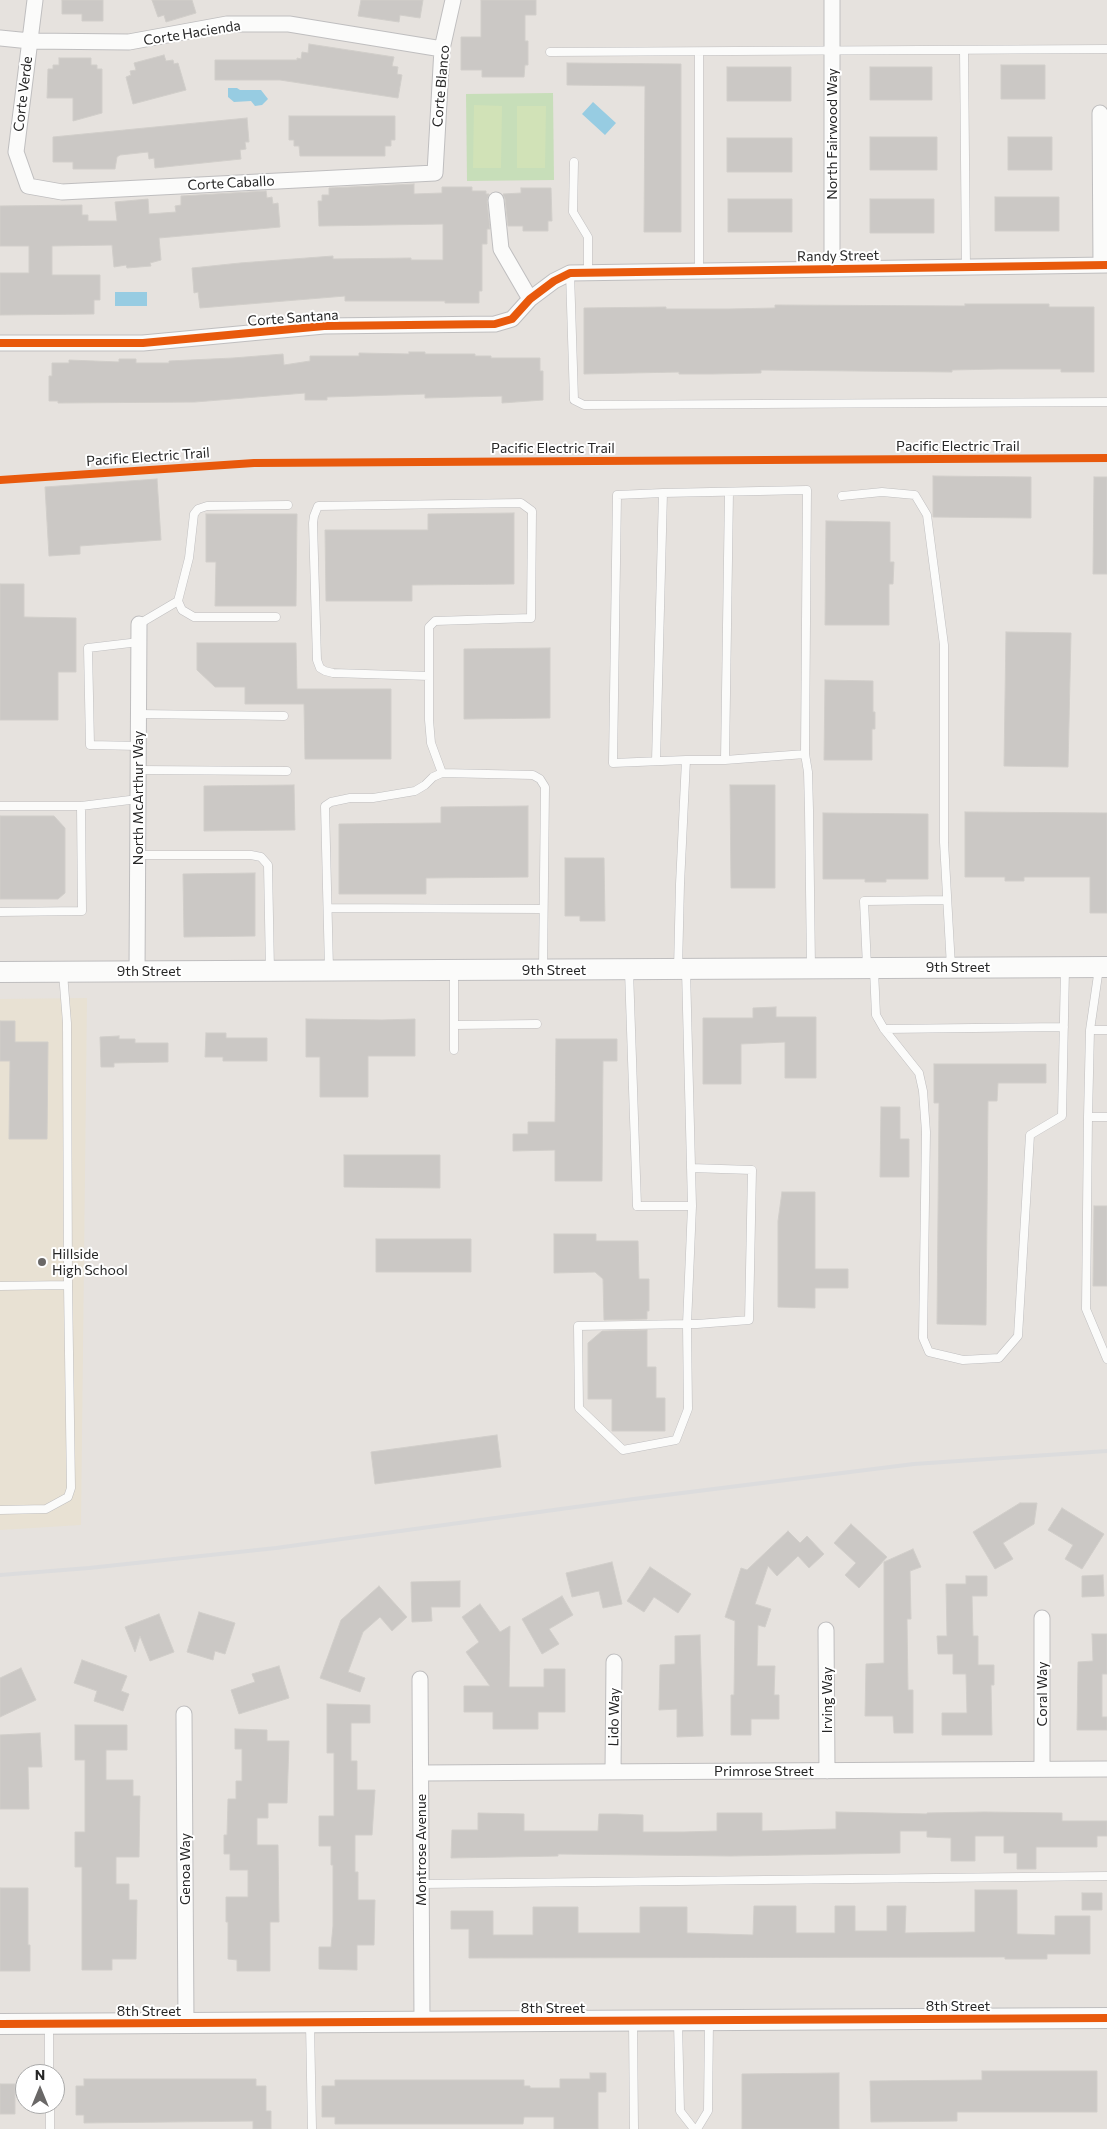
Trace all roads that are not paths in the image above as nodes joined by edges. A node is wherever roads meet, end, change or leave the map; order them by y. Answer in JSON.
{"nodes":[{"id":1,"x":35,"y":0,"type":"edge"},
{"id":2,"x":453,"y":0,"type":"edge"},
{"id":3,"x":832,"y":0,"type":"edge"},
{"id":4,"x":0,"y":38,"type":"edge"},
{"id":5,"x":30,"y":42,"type":"junction"},
{"id":6,"x":442,"y":49,"type":"junction"},
{"id":7,"x":832,"y":49,"type":"junction"},
{"id":8,"x":1107,"y":49,"type":"edge"},
{"id":9,"x":964,"y":50,"type":"junction"},
{"id":10,"x":550,"y":52,"type":"dead end"},
{"id":11,"x":699,"y":52,"type":"junction"},
{"id":12,"x":1100,"y":113,"type":"dead end"},
{"id":13,"x":574,"y":162,"type":"dead end"},
{"id":14,"x":435,"y":173,"type":"joint"},
{"id":15,"x":28,"y":186,"type":"joint"},
{"id":16,"x":496,"y":200,"type":"dead end"},
{"id":17,"x":1104,"y":265,"type":"edge"},
{"id":18,"x":966,"y":268,"type":"junction"},
{"id":19,"x":832,"y":269,"type":"junction"},
{"id":20,"x":699,"y":270,"type":"junction"},
{"id":21,"x":588,"y":272,"type":"junction"},
{"id":22,"x":570,"y":273,"type":"junction"},
{"id":23,"x":530,"y":298,"type":"junction"},
{"id":24,"x":0,"y":343,"type":"edge"},
{"id":25,"x":1107,"y":402,"type":"edge"},
{"id":26,"x":729,"y":492,"type":"junction"},
{"id":27,"x":663,"y":493,"type":"junction"},
{"id":28,"x":842,"y":496,"type":"dead end"},
{"id":29,"x":288,"y":505,"type":"dead end"},
{"id":30,"x":178,"y":601,"type":"junction"},
{"id":31,"x":276,"y":617,"type":"dead end"},
{"id":32,"x":139,"y":624,"type":"joint"},
{"id":33,"x":139,"y":642,"type":"junction"},
{"id":34,"x":429,"y":676,"type":"junction"},
{"id":35,"x":139,"y":714,"type":"junction"},
{"id":36,"x":284,"y":716,"type":"dead end"},
{"id":37,"x":138,"y":746,"type":"junction"},
{"id":38,"x":805,"y":754,"type":"junction"},
{"id":39,"x":686,"y":760,"type":"junction"},
{"id":40,"x":725,"y":760,"type":"junction"},
{"id":41,"x":656,"y":761,"type":"junction"},
{"id":42,"x":138,"y":770,"type":"junction"},
{"id":43,"x":287,"y":771,"type":"dead end"},
{"id":44,"x":442,"y":774,"type":"junction"},
{"id":45,"x":138,"y":799,"type":"junction"},
{"id":46,"x":0,"y":806,"type":"edge"},
{"id":47,"x":81,"y":806,"type":"junction"},
{"id":48,"x":138,"y":856,"type":"junction"},
{"id":49,"x":946,"y":900,"type":"junction"},
{"id":50,"x":328,"y":908,"type":"junction"},
{"id":51,"x":543,"y":909,"type":"junction"},
{"id":52,"x":0,"y":912,"type":"edge"},
{"id":53,"x":952,"y":967,"type":"junction"},
{"id":54,"x":1064,"y":967,"type":"junction"},
{"id":55,"x":1103,"y":967,"type":"edge"},
{"id":56,"x":811,"y":968,"type":"junction"},
{"id":57,"x":870,"y":968,"type":"junction"},
{"id":58,"x":629,"y":969,"type":"junction"},
{"id":59,"x":682,"y":969,"type":"junction"},
{"id":60,"x":330,"y":970,"type":"junction"},
{"id":61,"x":454,"y":970,"type":"junction"},
{"id":62,"x":543,"y":970,"type":"junction"},
{"id":63,"x":137,"y":971,"type":"junction"},
{"id":64,"x":270,"y":971,"type":"junction"},
{"id":65,"x":0,"y":972,"type":"edge"},
{"id":66,"x":63,"y":972,"type":"junction"},
{"id":67,"x":537,"y":1024,"type":"dead end"},
{"id":68,"x":454,"y":1025,"type":"junction"},
{"id":69,"x":1064,"y":1027,"type":"junction"},
{"id":70,"x":884,"y":1029,"type":"junction"},
{"id":71,"x":1090,"y":1030,"type":"junction"},
{"id":72,"x":1107,"y":1030,"type":"edge"},
{"id":73,"x":454,"y":1050,"type":"dead end"},
{"id":74,"x":1088,"y":1116,"type":"junction"},
{"id":75,"x":1107,"y":1116,"type":"edge"},
{"id":76,"x":691,"y":1168,"type":"junction"},
{"id":77,"x":692,"y":1206,"type":"junction"},
{"id":78,"x":68,"y":1285,"type":"junction"},
{"id":79,"x":0,"y":1286,"type":"edge"},
{"id":80,"x":687,"y":1324,"type":"junction"},
{"id":81,"x":1107,"y":1359,"type":"edge"},
{"id":82,"x":0,"y":1510,"type":"edge"},
{"id":83,"x":1042,"y":1618,"type":"dead end"},
{"id":84,"x":826,"y":1630,"type":"dead end"},
{"id":85,"x":614,"y":1662,"type":"dead end"},
{"id":86,"x":420,"y":1679,"type":"dead end"},
{"id":87,"x":184,"y":1714,"type":"dead end"},
{"id":88,"x":1042,"y":1769,"type":"junction"},
{"id":89,"x":1107,"y":1769,"type":"edge"},
{"id":90,"x":827,"y":1771,"type":"junction"},
{"id":91,"x":613,"y":1772,"type":"junction"},
{"id":92,"x":421,"y":1773,"type":"junction"},
{"id":93,"x":1107,"y":1876,"type":"edge"},
{"id":94,"x":422,"y":1884,"type":"junction"},
{"id":95,"x":1107,"y":2018,"type":"edge"},
{"id":96,"x":632,"y":2020,"type":"junction"},
{"id":97,"x":678,"y":2020,"type":"junction"},
{"id":98,"x":709,"y":2020,"type":"junction"},
{"id":99,"x":422,"y":2021,"type":"junction"},
{"id":100,"x":310,"y":2022,"type":"junction"},
{"id":101,"x":0,"y":2024,"type":"edge"},
{"id":102,"x":49,"y":2024,"type":"junction"},
{"id":103,"x":186,"y":2024,"type":"junction"},
{"id":104,"x":50,"y":2064,"type":"edge"},
{"id":105,"x":50,"y":2114,"type":"edge"},
{"id":106,"x":50,"y":2129,"type":"edge"},
{"id":107,"x":312,"y":2129,"type":"edge"},
{"id":108,"x":634,"y":2129,"type":"edge"},
{"id":109,"x":696,"y":2129,"type":"edge"}],
"edges":[{"from":1,"to":5,"type":"street","name":"Corte Verde"},
{"from":2,"to":6,"type":"street","name":"Corte Blanco"},
{"from":3,"to":7,"type":"street","name":"North Fairwood Way"},
{"from":4,"to":5,"type":"street","name":"Corte Hacienda"},
{"from":5,"to":6,"type":"street","name":"Corte Hacienda"},
{"from":5,"to":15,"type":"street","name":"Corte Verde"},
{"from":6,"to":14,"type":"street","name":"Corte Blanco"},
{"from":7,"to":9,"type":"lane"},
{"from":7,"to":11,"type":"lane"},
{"from":7,"to":19,"type":"street","name":"North Fairwood Way"},
{"from":8,"to":9,"type":"lane"},
{"from":9,"to":18,"type":"lane"},
{"from":10,"to":11,"type":"lane"},
{"from":11,"to":20,"type":"lane"},
{"from":12,"to":17,"type":"street"},
{"from":13,"to":21,"type":"lane"},
{"from":14,"to":15,"type":"street","name":"Corte Caballo"},
{"from":16,"to":23,"type":"street"},
{"from":17,"to":18,"type":"street","name":"Randy Street"},
{"from":18,"to":19,"type":"street","name":"Randy Street"},
{"from":19,"to":20,"type":"street","name":"Randy Street"},
{"from":20,"to":21,"type":"street","name":"Randy Street"},
{"from":21,"to":22,"type":"street","name":"Randy Street"},
{"from":22,"to":23,"type":"street","name":"Corte Santana"},
{"from":22,"to":25,"type":"lane"},
{"from":23,"to":24,"type":"street","name":"Corte Santana"},
{"from":26,"to":27,"type":"lane"},
{"from":26,"to":38,"type":"lane"},
{"from":26,"to":40,"type":"lane"},
{"from":27,"to":41,"type":"lane"},
{"from":27,"to":41,"type":"lane"},
{"from":28,"to":49,"type":"lane"},
{"from":29,"to":30,"type":"lane"},
{"from":30,"to":31,"type":"lane"},
{"from":30,"to":32,"type":"lane"},
{"from":32,"to":33,"type":"street","name":"North McArthur Way"},
{"from":33,"to":35,"type":"street","name":"North McArthur Way"},
{"from":33,"to":37,"type":"lane"},
{"from":34,"to":34,"type":"lane"},
{"from":34,"to":44,"type":"lane"},
{"from":35,"to":36,"type":"lane"},
{"from":35,"to":37,"type":"street","name":"North McArthur Way"},
{"from":37,"to":42,"type":"street","name":"North McArthur Way"},
{"from":38,"to":40,"type":"lane"},
{"from":38,"to":56,"type":"lane"},
{"from":39,"to":40,"type":"lane"},
{"from":39,"to":41,"type":"lane"},
{"from":39,"to":59,"type":"lane"},
{"from":42,"to":43,"type":"lane"},
{"from":42,"to":45,"type":"street","name":"North McArthur Way"},
{"from":44,"to":50,"type":"lane"},
{"from":44,"to":51,"type":"lane"},
{"from":45,"to":47,"type":"lane"},
{"from":45,"to":48,"type":"street","name":"North McArthur Way"},
{"from":46,"to":47,"type":"lane"},
{"from":47,"to":52,"type":"lane"},
{"from":48,"to":63,"type":"street","name":"North McArthur Way"},
{"from":48,"to":64,"type":"lane"},
{"from":49,"to":53,"type":"lane"},
{"from":49,"to":57,"type":"lane"},
{"from":50,"to":51,"type":"lane"},
{"from":50,"to":60,"type":"lane"},
{"from":51,"to":62,"type":"lane"},
{"from":53,"to":54,"type":"street","name":"9th Street"},
{"from":53,"to":57,"type":"street","name":"9th Street"},
{"from":54,"to":55,"type":"street","name":"9th Street"},
{"from":54,"to":69,"type":"lane"},
{"from":55,"to":71,"type":"lane"},
{"from":56,"to":57,"type":"street","name":"9th Street"},
{"from":56,"to":59,"type":"street","name":"9th Street"},
{"from":57,"to":70,"type":"lane"},
{"from":58,"to":59,"type":"street","name":"9th Street"},
{"from":58,"to":62,"type":"street","name":"9th Street"},
{"from":58,"to":77,"type":"lane"},
{"from":59,"to":76,"type":"lane"},
{"from":60,"to":61,"type":"street","name":"9th Street"},
{"from":60,"to":64,"type":"street","name":"9th Street"},
{"from":61,"to":62,"type":"street","name":"9th Street"},
{"from":61,"to":68,"type":"lane"},
{"from":63,"to":64,"type":"street","name":"9th Street"},
{"from":63,"to":66,"type":"street","name":"9th Street"},
{"from":65,"to":66,"type":"street","name":"9th Street"},
{"from":66,"to":78,"type":"lane"},
{"from":67,"to":68,"type":"lane"},
{"from":68,"to":73,"type":"lane"},
{"from":69,"to":70,"type":"lane"},
{"from":69,"to":70,"type":"lane"},
{"from":71,"to":72,"type":"lane"},
{"from":71,"to":74,"type":"lane"},
{"from":74,"to":75,"type":"lane"},
{"from":74,"to":81,"type":"lane"},
{"from":76,"to":77,"type":"lane"},
{"from":76,"to":80,"type":"lane"},
{"from":77,"to":80,"type":"lane"},
{"from":78,"to":79,"type":"lane"},
{"from":78,"to":82,"type":"lane"},
{"from":80,"to":80,"type":"lane"},
{"from":83,"to":88,"type":"street","name":"Coral Way"},
{"from":84,"to":90,"type":"street","name":"Irving Way"},
{"from":85,"to":91,"type":"street","name":"Lido Way"},
{"from":86,"to":92,"type":"street","name":"Montrose Avenue"},
{"from":87,"to":103,"type":"street","name":"Genoa Way"},
{"from":88,"to":89,"type":"street","name":"Primrose Street"},
{"from":88,"to":90,"type":"street","name":"Primrose Street"},
{"from":90,"to":91,"type":"street","name":"Primrose Street"},
{"from":91,"to":92,"type":"street","name":"Primrose Street"},
{"from":92,"to":94,"type":"street","name":"Montrose Avenue"},
{"from":93,"to":94,"type":"lane"},
{"from":94,"to":99,"type":"street","name":"Montrose Avenue"},
{"from":95,"to":98,"type":"street","name":"8th Street"},
{"from":96,"to":97,"type":"street","name":"8th Street"},
{"from":96,"to":99,"type":"street","name":"8th Street"},
{"from":96,"to":108,"type":"lane"},
{"from":97,"to":98,"type":"street","name":"8th Street"},
{"from":97,"to":109,"type":"lane"},
{"from":98,"to":109,"type":"lane"},
{"from":99,"to":100,"type":"street","name":"8th Street"},
{"from":100,"to":103,"type":"street","name":"8th Street"},
{"from":100,"to":107,"type":"lane"},
{"from":101,"to":102,"type":"street","name":"8th Street"},
{"from":102,"to":103,"type":"street","name":"8th Street"},
{"from":102,"to":104,"type":"lane"},
{"from":105,"to":106,"type":"lane"}]}
